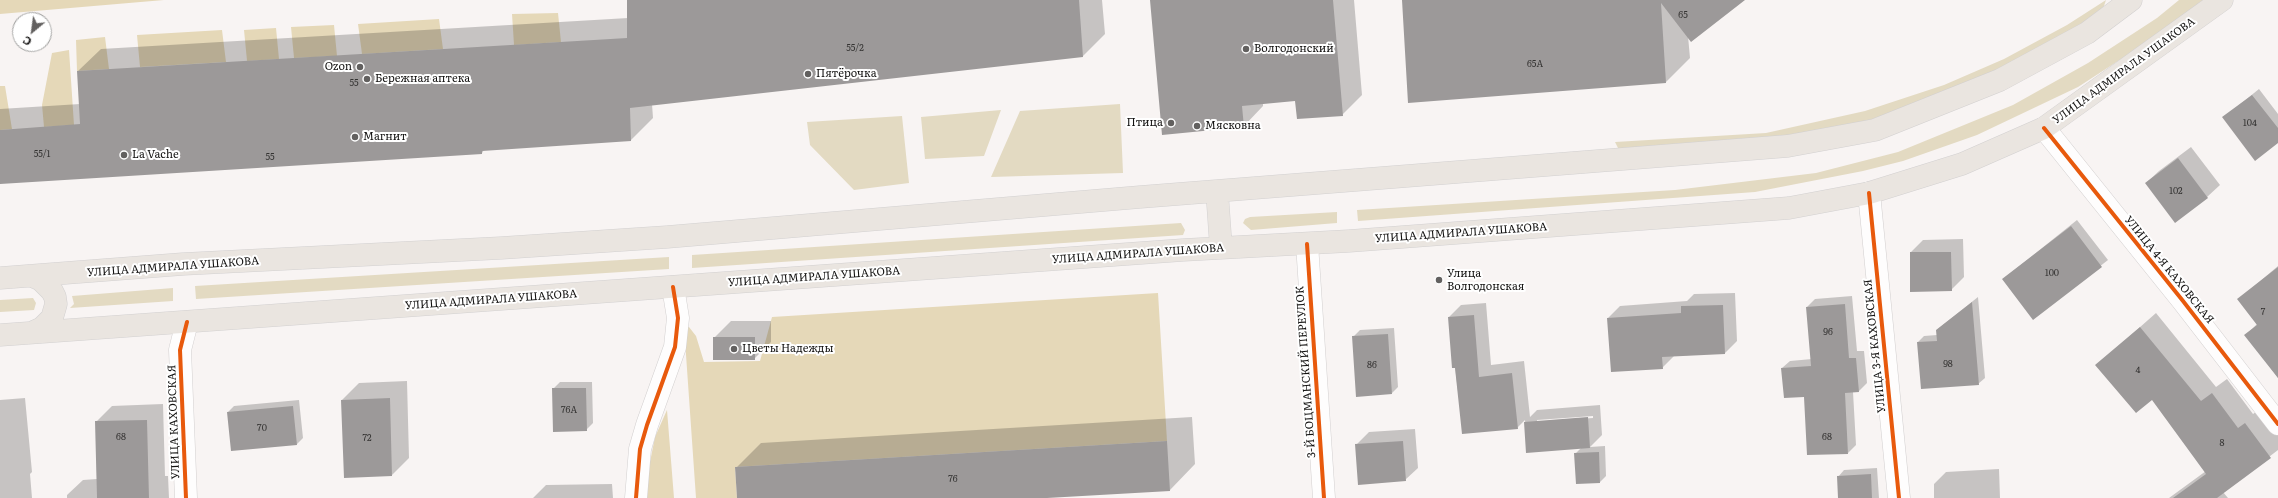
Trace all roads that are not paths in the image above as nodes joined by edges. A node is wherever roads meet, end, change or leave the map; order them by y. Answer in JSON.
{"nodes":[{"id":1,"x":2131,"y":0,"type":"edge"},
{"id":2,"x":2222,"y":0,"type":"edge"},
{"id":3,"x":2044,"y":128,"type":"junction"},
{"id":4,"x":1217,"y":191,"type":"junction"},
{"id":5,"x":1869,"y":193,"type":"junction"},
{"id":6,"x":1307,"y":244,"type":"junction"},
{"id":7,"x":1221,"y":248,"type":"junction"},
{"id":8,"x":34,"y":277,"type":"junction"},
{"id":9,"x":0,"y":278,"type":"edge"},
{"id":10,"x":674,"y":288,"type":"junction"},
{"id":11,"x":187,"y":322,"type":"junction"},
{"id":12,"x":33,"y":332,"type":"junction"},
{"id":13,"x":0,"y":335,"type":"edge"},
{"id":14,"x":2278,"y":424,"type":"edge"},
{"id":15,"x":186,"y":498,"type":"edge"},
{"id":16,"x":636,"y":498,"type":"edge"},
{"id":17,"x":1324,"y":498,"type":"edge"},
{"id":18,"x":1899,"y":498,"type":"edge"}],
"edges":[{"from":1,"to":4,"type":"main road","name":"УЛИЦА АДМИРАЛА УШАКОВА"},
{"from":2,"to":3,"type":"main road","name":"УЛИЦА АДМИРАЛА УШАКОВА"},
{"from":3,"to":5,"type":"main road","name":"УЛИЦА АДМИРАЛА УШАКОВА"},
{"from":3,"to":14,"type":"street","name":"УЛИЦА 4-Я КАХОВСКАЯ"},
{"from":4,"to":7,"type":"main road"},
{"from":4,"to":8,"type":"main road","name":"УЛИЦА АДМИРАЛА УШАКОВА"},
{"from":5,"to":6,"type":"main road","name":"УЛИЦА АДМИРАЛА УШАКОВА"},
{"from":5,"to":18,"type":"street","name":"УЛИЦА 3-Я КАХОВСКАЯ"},
{"from":6,"to":7,"type":"main road","name":"УЛИЦА АДМИРАЛА УШАКОВА"},
{"from":6,"to":17,"type":"street","name":"3-Й БОЦМАНСКИЙ ПЕРЕУЛОК"},
{"from":7,"to":10,"type":"main road","name":"УЛИЦА АДМИРАЛА УШАКОВА"},
{"from":8,"to":9,"type":"main road","name":"УЛИЦА АДМИРАЛА УШАКОВА"},
{"from":8,"to":12,"type":"main road"},
{"from":10,"to":11,"type":"main road","name":"УЛИЦА АДМИРАЛА УШАКОВА"},
{"from":10,"to":16,"type":"street"},
{"from":11,"to":12,"type":"main road","name":"УЛИЦА АДМИРАЛА УШАКОВА"},
{"from":11,"to":15,"type":"street","name":"УЛИЦА КАХОВСКАЯ"},
{"from":12,"to":13,"type":"main road","name":"УЛИЦА АДМИРАЛА УШАКОВА"}]}
